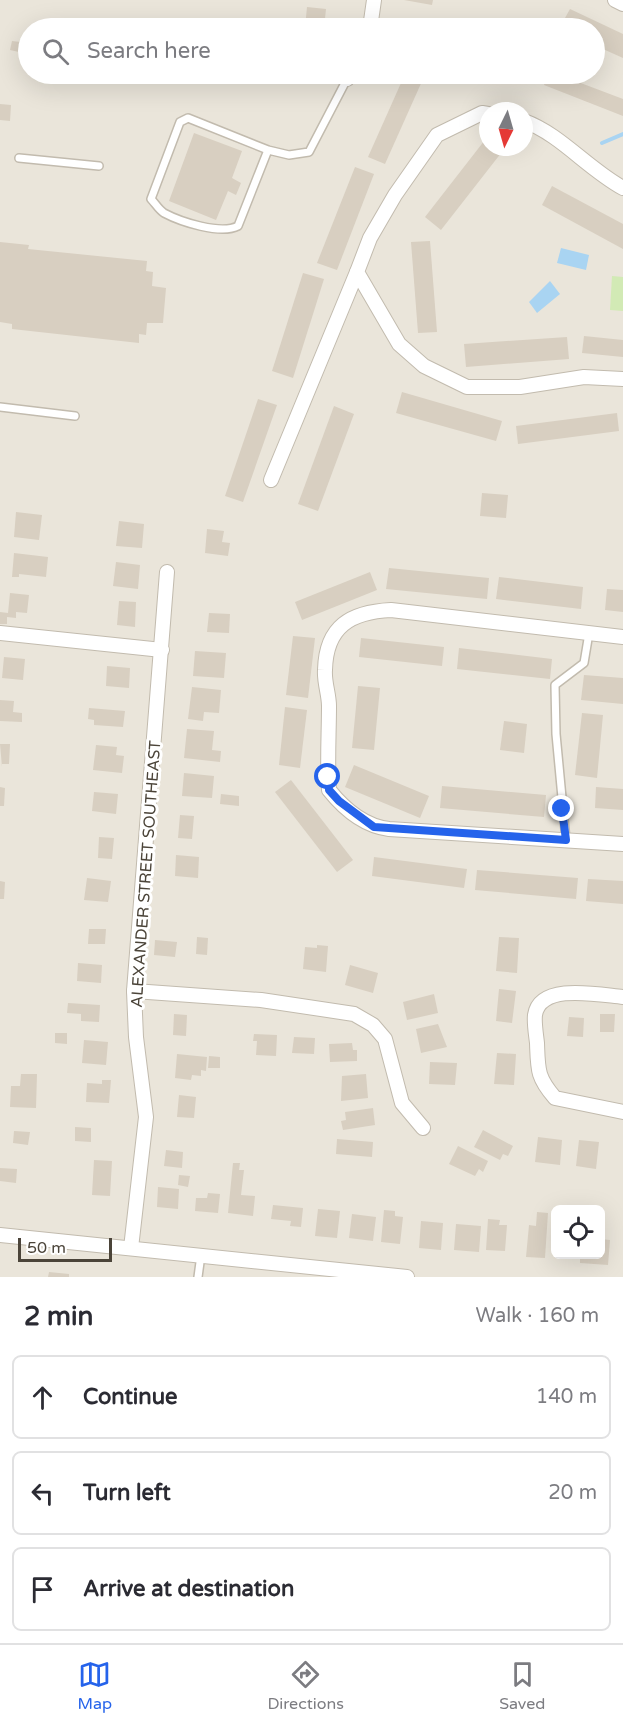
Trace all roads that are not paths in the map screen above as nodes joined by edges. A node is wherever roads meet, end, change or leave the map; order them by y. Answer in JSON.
{"nodes":[{"id":1,"x":374,"y":0,"type":"edge"},
{"id":2,"x":615,"y":0,"type":"edge"},
{"id":3,"x":623,"y":4,"type":"edge"},
{"id":4,"x":371,"y":18,"type":"edge"},
{"id":5,"x":344,"y":84,"type":"edge"},
{"id":6,"x":479,"y":114,"type":"edge"},
{"id":7,"x":533,"y":125,"type":"edge"},
{"id":8,"x":268,"y":150,"type":"junction"},
{"id":9,"x":19,"y":158,"type":"dead end"},
{"id":10,"x":99,"y":166,"type":"dead end"},
{"id":11,"x":623,"y":188,"type":"edge"},
{"id":12,"x":357,"y":272,"type":"junction"},
{"id":13,"x":623,"y":379,"type":"edge"},
{"id":14,"x":0,"y":407,"type":"edge"},
{"id":15,"x":75,"y":416,"type":"dead end"},
{"id":16,"x":271,"y":480,"type":"dead end"},
{"id":17,"x":167,"y":572,"type":"dead end"},
{"id":18,"x":0,"y":633,"type":"edge"},
{"id":19,"x":589,"y":633,"type":"junction"},
{"id":20,"x":623,"y":637,"type":"edge"},
{"id":21,"x":162,"y":650,"type":"junction"},
{"id":22,"x":566,"y":840,"type":"junction"},
{"id":23,"x":623,"y":844,"type":"edge"},
{"id":24,"x":134,"y":991,"type":"junction"},
{"id":25,"x":623,"y":997,"type":"edge"},
{"id":26,"x":623,"y":1112,"type":"edge"},
{"id":27,"x":423,"y":1128,"type":"dead end"},
{"id":28,"x":0,"y":1235,"type":"edge"},
{"id":29,"x":131,"y":1248,"type":"junction"},
{"id":30,"x":201,"y":1256,"type":"junction"},
{"id":31,"x":359,"y":1275,"type":"edge"},
{"id":32,"x":198,"y":1277,"type":"edge"},
{"id":33,"x":407,"y":1277,"type":"edge"}],
"edges":[{"from":1,"to":4,"type":"street"},
{"from":2,"to":3,"type":"street"},
{"from":5,"to":8,"type":"lane"},
{"from":6,"to":12,"type":"street"},
{"from":7,"to":11,"type":"street"},
{"from":8,"to":8,"type":"lane"},
{"from":9,"to":10,"type":"lane"},
{"from":12,"to":13,"type":"street"},
{"from":12,"to":16,"type":"street"},
{"from":14,"to":15,"type":"lane"},
{"from":17,"to":21,"type":"street","name":"ALEXANDER STREET SOUTHEAST"},
{"from":18,"to":21,"type":"street"},
{"from":19,"to":20,"type":"street"},
{"from":19,"to":22,"type":"lane"},
{"from":19,"to":22,"type":"street"},
{"from":21,"to":24,"type":"street","name":"ALEXANDER STREET SOUTHEAST"},
{"from":22,"to":23,"type":"street"},
{"from":24,"to":27,"type":"street"},
{"from":24,"to":29,"type":"street","name":"ALEXANDER STREET SOUTHEAST"},
{"from":25,"to":26,"type":"street"},
{"from":28,"to":29,"type":"street"},
{"from":29,"to":30,"type":"street"},
{"from":30,"to":31,"type":"street"},
{"from":30,"to":32,"type":"lane"},
{"from":31,"to":33,"type":"street"}]}
